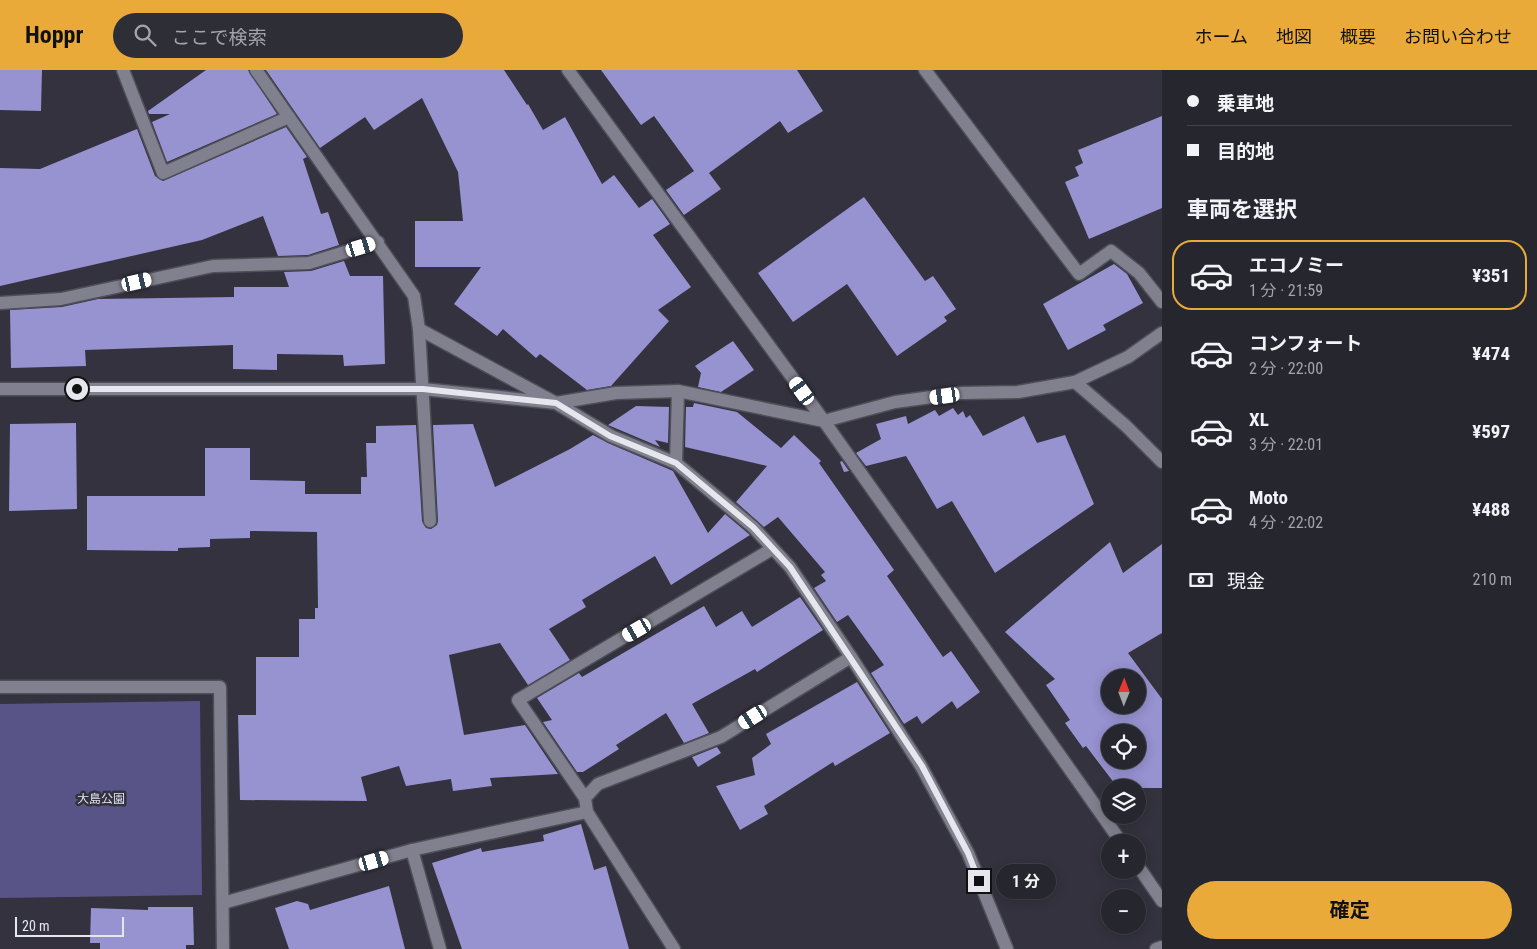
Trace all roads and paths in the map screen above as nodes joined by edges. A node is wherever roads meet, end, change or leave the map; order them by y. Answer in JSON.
{"nodes":[{"id":1,"x":123,"y":70,"type":"edge"},
{"id":2,"x":256,"y":70,"type":"edge"},
{"id":3,"x":568,"y":70,"type":"edge"},
{"id":4,"x":925,"y":70,"type":"edge"},
{"id":5,"x":289,"y":117,"type":"junction"},
{"id":6,"x":378,"y":242,"type":"junction"},
{"id":7,"x":1162,"y":302,"type":"edge"},
{"id":8,"x":0,"y":303,"type":"edge"},
{"id":9,"x":419,"y":329,"type":"junction"},
{"id":10,"x":1162,"y":333,"type":"edge"},
{"id":11,"x":1076,"y":382,"type":"junction"},
{"id":12,"x":423,"y":389,"type":"junction"},
{"id":13,"x":0,"y":390,"type":"edge"},
{"id":14,"x":678,"y":391,"type":"junction"},
{"id":15,"x":556,"y":403,"type":"junction"},
{"id":16,"x":824,"y":421,"type":"junction"},
{"id":17,"x":1162,"y":462,"type":"edge"},
{"id":18,"x":676,"y":463,"type":"junction"},
{"id":19,"x":430,"y":521,"type":"dead end"},
{"id":20,"x":772,"y":549,"type":"junction"},
{"id":21,"x":851,"y":657,"type":"junction"},
{"id":22,"x":0,"y":687,"type":"edge"},
{"id":23,"x":585,"y":798,"type":"junction"},
{"id":24,"x":587,"y":812,"type":"junction"},
{"id":25,"x":1115,"y":834,"type":"edge"},
{"id":26,"x":412,"y":850,"type":"junction"},
{"id":27,"x":1146,"y":878,"type":"edge"},
{"id":28,"x":1162,"y":901,"type":"edge"},
{"id":29,"x":223,"y":903,"type":"junction"},
{"id":30,"x":1162,"y":947,"type":"edge"},
{"id":31,"x":223,"y":949,"type":"edge"},
{"id":32,"x":440,"y":949,"type":"edge"},
{"id":33,"x":674,"y":949,"type":"edge"},
{"id":34,"x":1007,"y":949,"type":"edge"},
{"id":35,"x":1156,"y":949,"type":"edge"}],
"edges":[{"from":1,"to":5,"type":"street"},
{"from":2,"to":5,"type":"street"},
{"from":3,"to":16,"type":"street"},
{"from":4,"to":7,"type":"street"},
{"from":5,"to":6,"type":"street"},
{"from":6,"to":8,"type":"street"},
{"from":6,"to":9,"type":"street"},
{"from":9,"to":12,"type":"street"},
{"from":9,"to":15,"type":"street"},
{"from":10,"to":11,"type":"street"},
{"from":11,"to":16,"type":"street"},
{"from":11,"to":17,"type":"street"},
{"from":12,"to":13,"type":"street"},
{"from":12,"to":15,"type":"street"},
{"from":12,"to":19,"type":"street"},
{"from":14,"to":15,"type":"street"},
{"from":14,"to":16,"type":"street"},
{"from":14,"to":18,"type":"street"},
{"from":15,"to":18,"type":"street"},
{"from":16,"to":25,"type":"street"},
{"from":18,"to":20,"type":"street"},
{"from":20,"to":21,"type":"street"},
{"from":20,"to":23,"type":"street"},
{"from":21,"to":23,"type":"street"},
{"from":21,"to":34,"type":"street"},
{"from":22,"to":29,"type":"street"},
{"from":23,"to":24,"type":"street"},
{"from":24,"to":26,"type":"street"},
{"from":24,"to":33,"type":"street"},
{"from":26,"to":29,"type":"street"},
{"from":26,"to":32,"type":"street"},
{"from":27,"to":28,"type":"street"},
{"from":29,"to":31,"type":"street"},
{"from":30,"to":35,"type":"street"}]}
